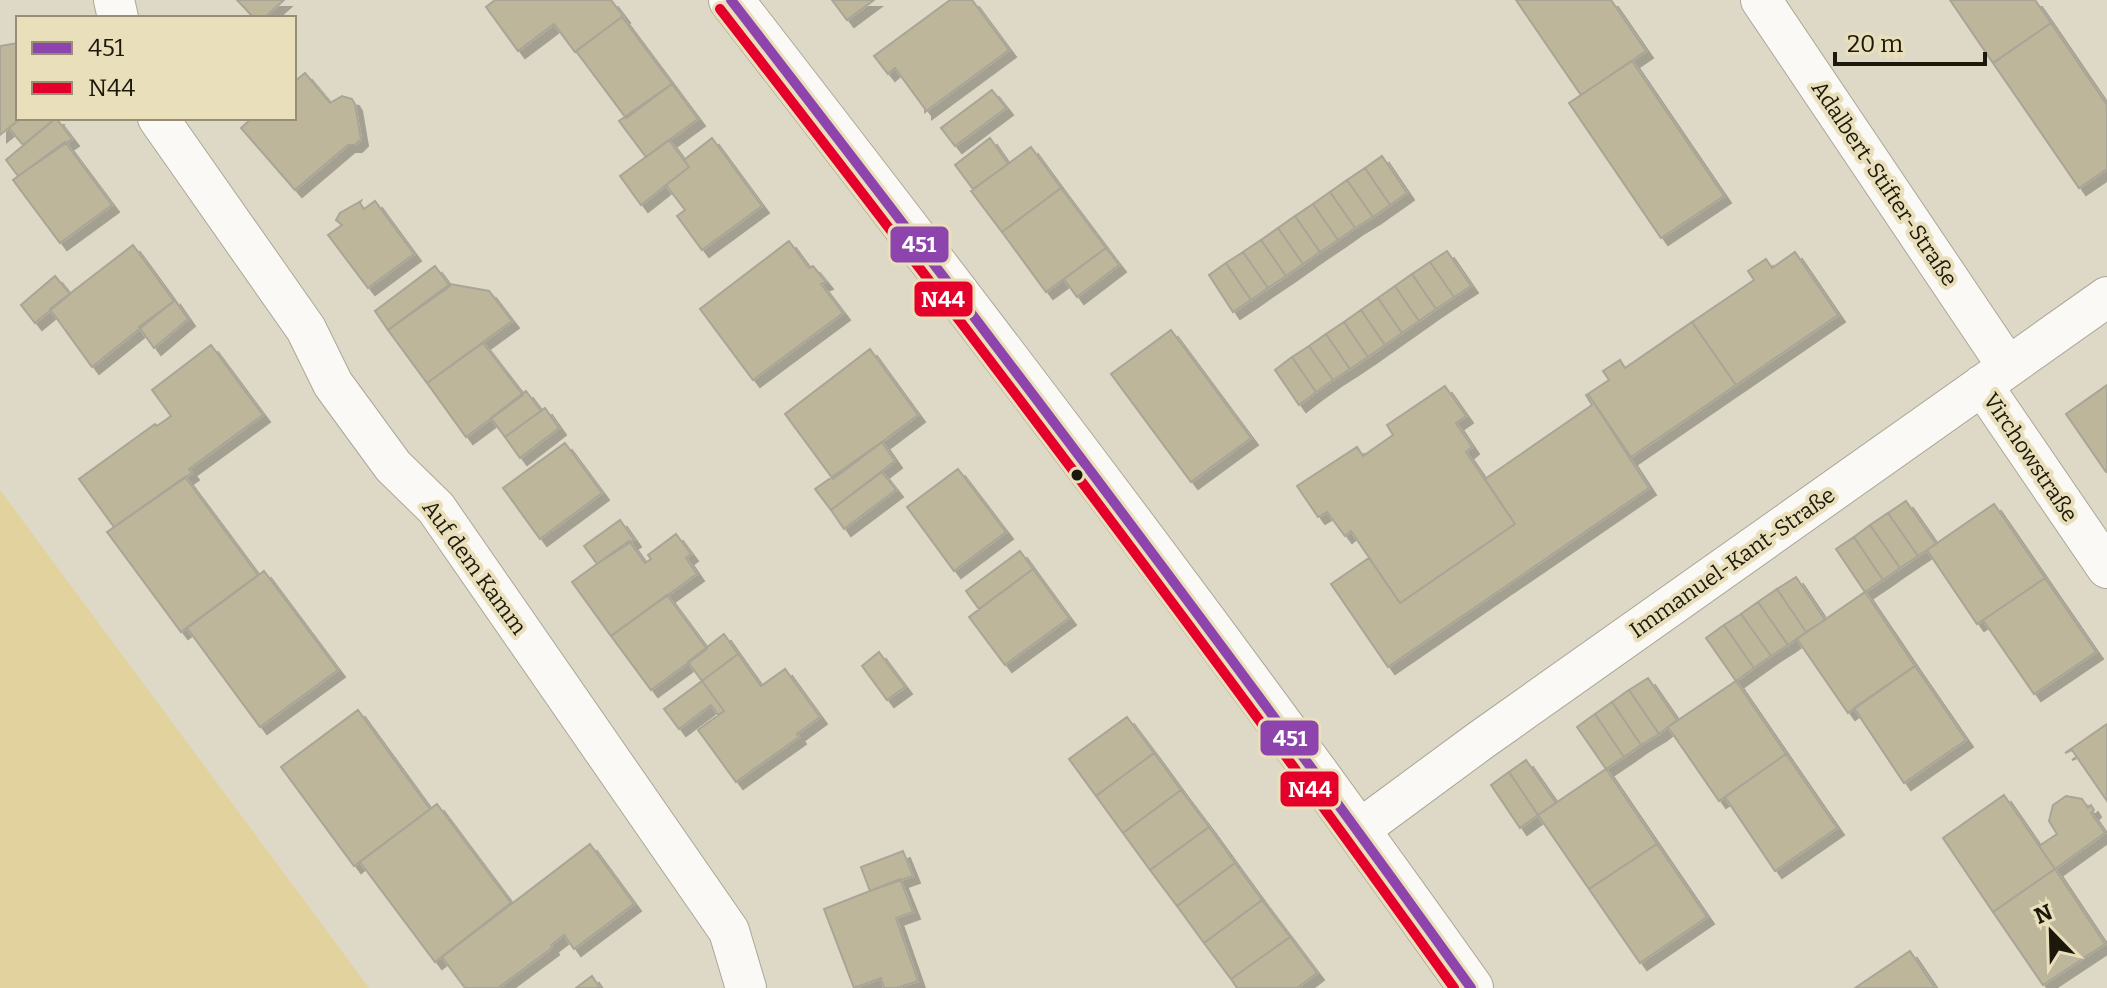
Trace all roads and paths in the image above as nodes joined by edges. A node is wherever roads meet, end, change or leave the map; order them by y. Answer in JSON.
{"nodes":[{"id":1,"x":731,"y":0,"type":"edge"},
{"id":2,"x":1761,"y":0,"type":"edge"},
{"id":3,"x":159,"y":120,"type":"edge"},
{"id":4,"x":2107,"y":297,"type":"edge"},
{"id":5,"x":1995,"y":376,"type":"junction"},
{"id":6,"x":2107,"y":568,"type":"edge"},
{"id":7,"x":1359,"y":830,"type":"junction"},
{"id":8,"x":746,"y":988,"type":"edge"},
{"id":9,"x":1471,"y":988,"type":"edge"}],
"edges":[{"from":1,"to":7,"type":"street"},
{"from":2,"to":5,"type":"street","name":"Adalbert-Stifter-Straße"},
{"from":3,"to":8,"type":"street","name":"Auf dem Kamm"},
{"from":4,"to":5,"type":"street","name":"Immanuel-Kant-Straße"},
{"from":5,"to":6,"type":"street","name":"Virchowstraße"},
{"from":5,"to":7,"type":"street","name":"Immanuel-Kant-Straße"},
{"from":7,"to":9,"type":"street"}]}
